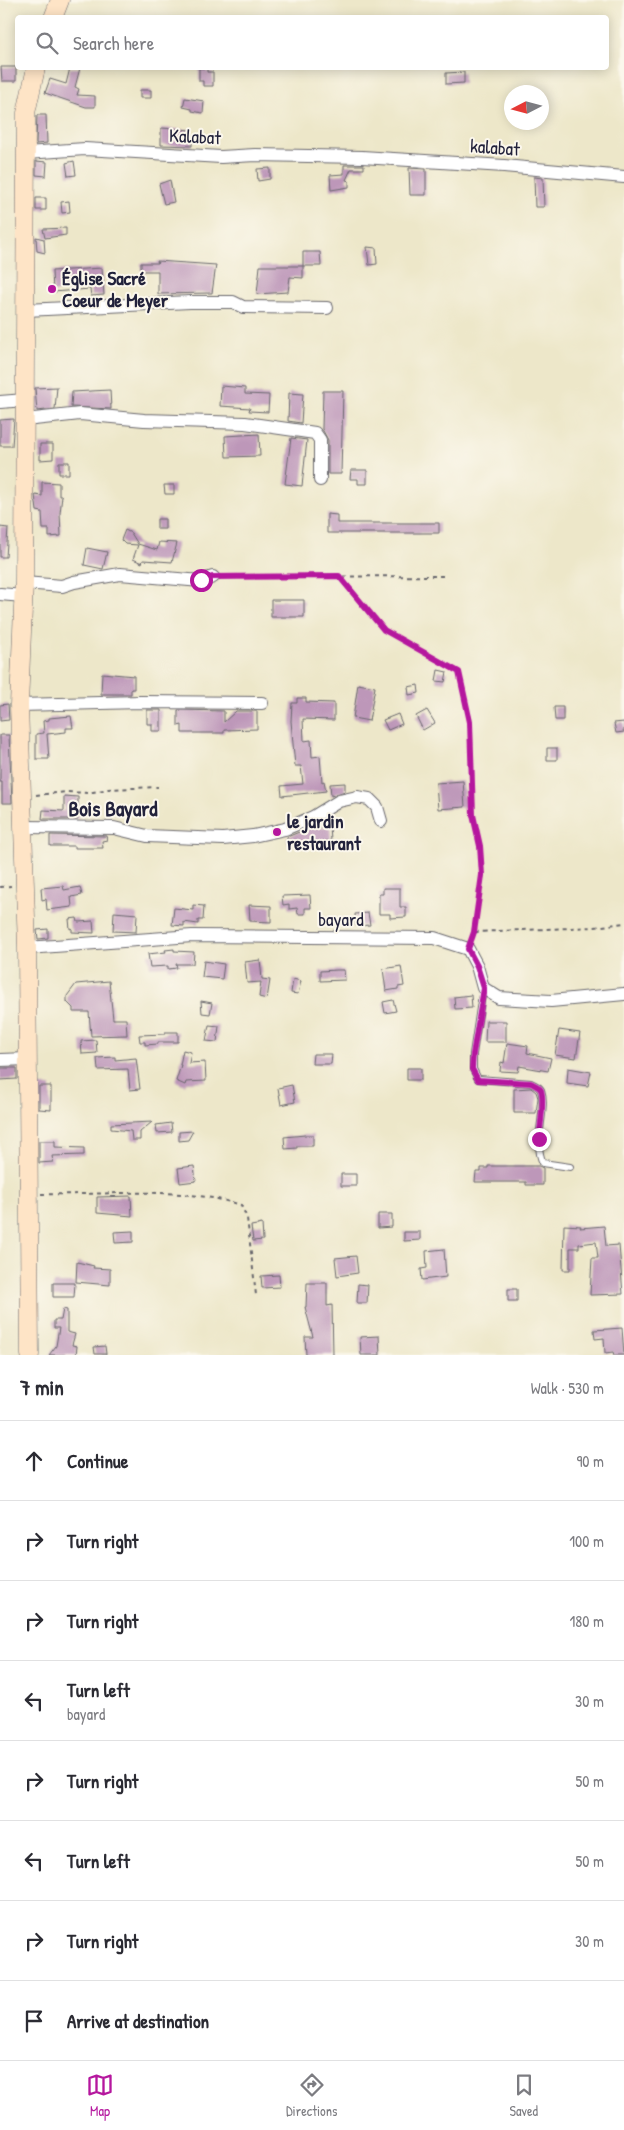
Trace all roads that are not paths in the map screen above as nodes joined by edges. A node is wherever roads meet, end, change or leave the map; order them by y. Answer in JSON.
{"nodes":[{"id":1,"x":60,"y":0,"type":"edge"},
{"id":2,"x":54,"y":15,"type":"edge"},
{"id":3,"x":36,"y":70,"type":"edge"},
{"id":4,"x":26,"y":153,"type":"junction"},
{"id":5,"x":362,"y":157,"type":"joint"},
{"id":6,"x":624,"y":177,"type":"edge"},
{"id":7,"x":327,"y":308,"type":"dead end"},
{"id":8,"x":26,"y":310,"type":"junction"},
{"id":9,"x":25,"y":400,"type":"junction"},
{"id":10,"x":0,"y":402,"type":"edge"},
{"id":11,"x":25,"y":420,"type":"junction"},
{"id":12,"x":320,"y":480,"type":"dead end"},
{"id":13,"x":213,"y":577,"type":"road end"},
{"id":14,"x":23,"y":590,"type":"junction"},
{"id":15,"x":0,"y":594,"type":"edge"},
{"id":16,"x":262,"y":703,"type":"dead end"},
{"id":17,"x":19,"y":705,"type":"junction"},
{"id":18,"x":381,"y":821,"type":"dead end"},
{"id":19,"x":23,"y":827,"type":"junction"},
{"id":20,"x":26,"y":948,"type":"junction"},
{"id":21,"x":484,"y":988,"type":"junction"},
{"id":22,"x":624,"y":994,"type":"edge"},
{"id":23,"x":28,"y":1059,"type":"junction"},
{"id":24,"x":0,"y":1060,"type":"edge"},
{"id":25,"x":570,"y":1167,"type":"dead end"},
{"id":26,"x":30,"y":1355,"type":"edge"}],
"edges":[{"from":1,"to":2,"type":"main road"},
{"from":3,"to":4,"type":"main road"},
{"from":4,"to":5,"type":"street","name":"Kalabat"},
{"from":4,"to":8,"type":"main road"},
{"from":5,"to":6,"type":"street","name":"kalabat"},
{"from":7,"to":8,"type":"street"},
{"from":8,"to":9,"type":"main road"},
{"from":9,"to":10,"type":"street"},
{"from":9,"to":11,"type":"main road"},
{"from":11,"to":12,"type":"street"},
{"from":11,"to":14,"type":"main road"},
{"from":13,"to":14,"type":"street"},
{"from":14,"to":15,"type":"street"},
{"from":14,"to":17,"type":"main road"},
{"from":16,"to":17,"type":"street"},
{"from":17,"to":19,"type":"main road"},
{"from":18,"to":19,"type":"street"},
{"from":19,"to":20,"type":"main road"},
{"from":20,"to":21,"type":"street","name":"bayard"},
{"from":20,"to":23,"type":"main road"},
{"from":21,"to":22,"type":"street"},
{"from":21,"to":25,"type":"lane"},
{"from":23,"to":24,"type":"street"},
{"from":23,"to":26,"type":"main road"}]}
